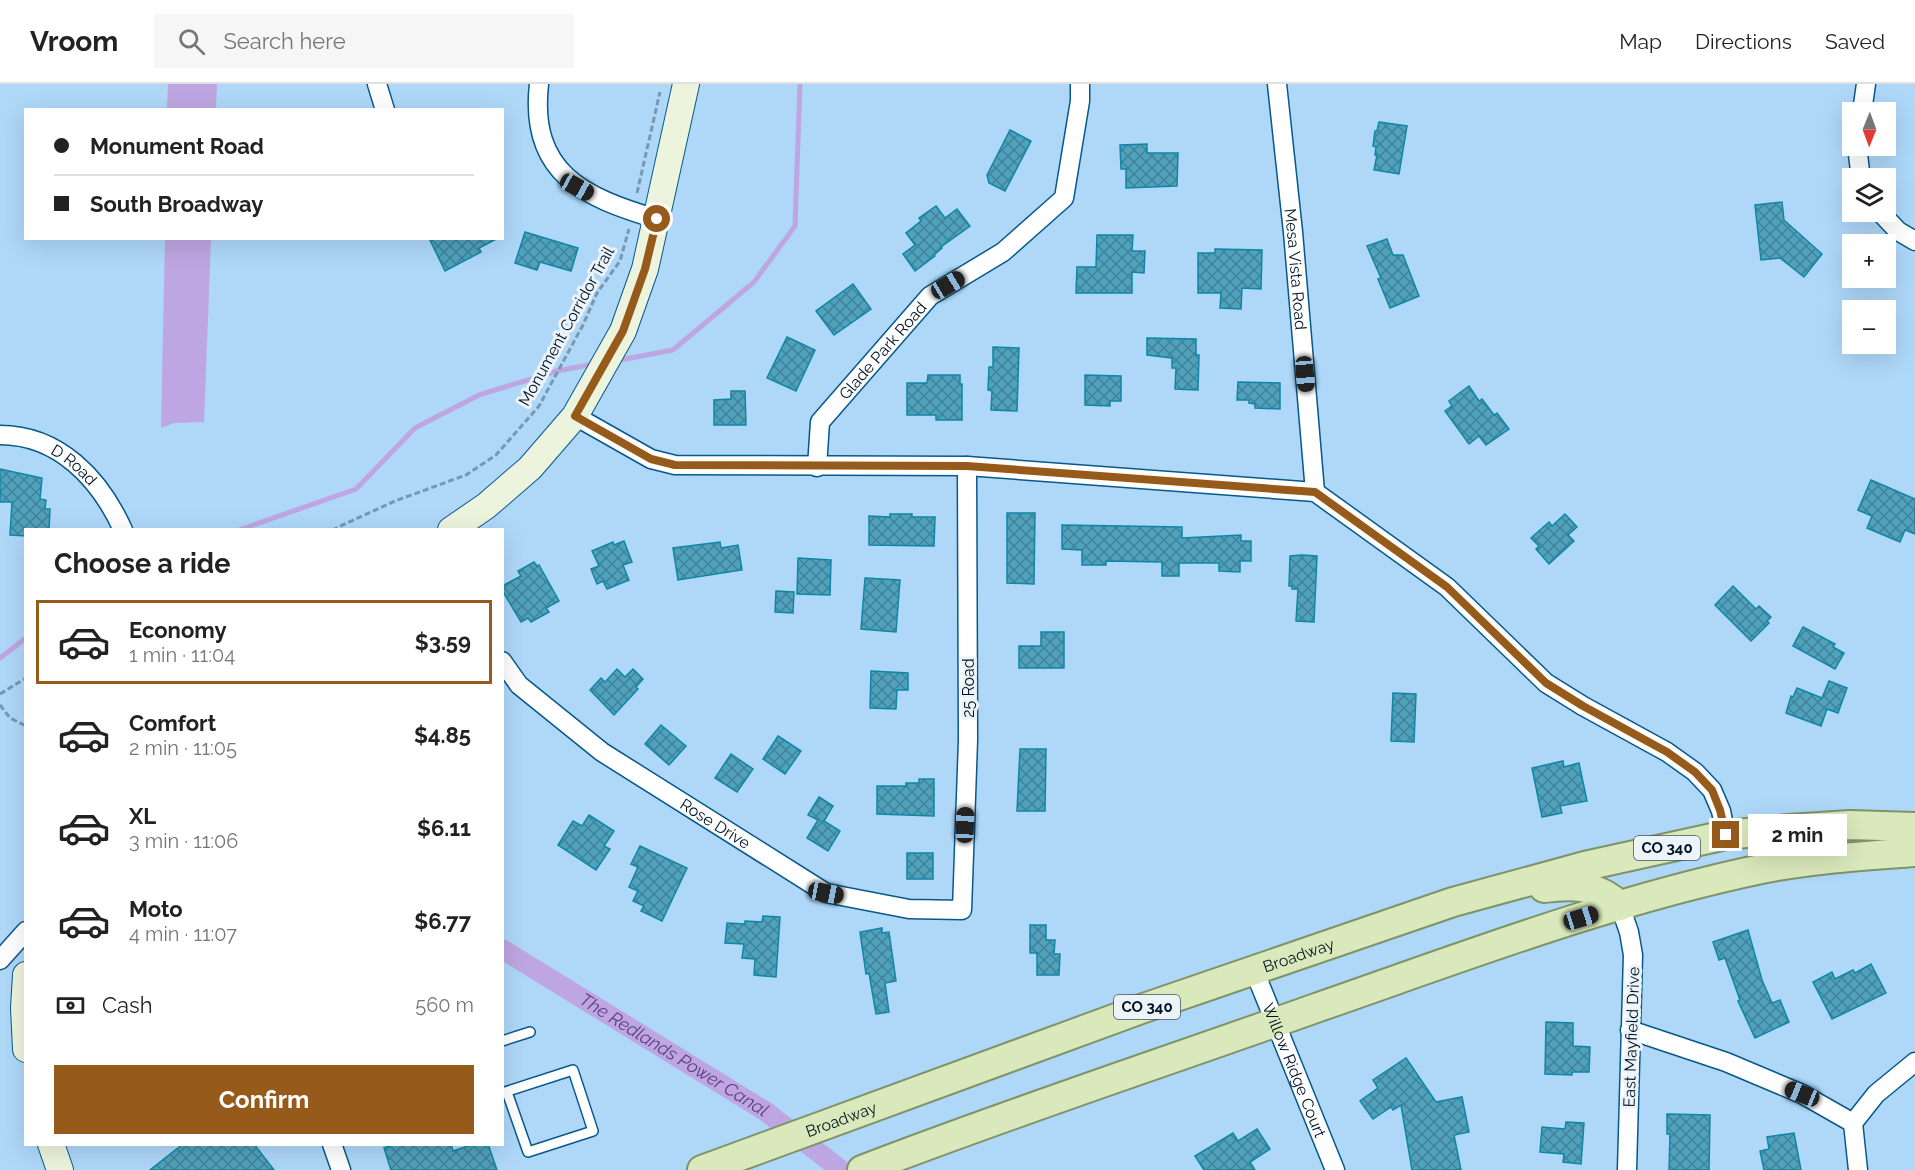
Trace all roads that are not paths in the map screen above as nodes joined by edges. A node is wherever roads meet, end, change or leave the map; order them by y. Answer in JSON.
{"nodes":[{"id":1,"x":377,"y":84,"type":"edge"},
{"id":2,"x":540,"y":84,"type":"edge"},
{"id":3,"x":686,"y":84,"type":"edge"},
{"id":4,"x":1080,"y":84,"type":"edge"},
{"id":5,"x":1277,"y":84,"type":"edge"},
{"id":6,"x":1866,"y":84,"type":"edge"},
{"id":7,"x":1863,"y":102,"type":"edge"},
{"id":8,"x":384,"y":108,"type":"edge"},
{"id":9,"x":657,"y":219,"type":"junction"},
{"id":10,"x":1889,"y":222,"type":"edge"},
{"id":11,"x":1915,"y":241,"type":"edge"},
{"id":12,"x":575,"y":416,"type":"junction"},
{"id":13,"x":0,"y":435,"type":"edge"},
{"id":14,"x":967,"y":466,"type":"junction"},
{"id":15,"x":817,"y":467,"type":"junction"},
{"id":16,"x":1315,"y":492,"type":"junction"},
{"id":17,"x":122,"y":528,"type":"edge"},
{"id":18,"x":454,"y":528,"type":"edge"},
{"id":19,"x":504,"y":664,"type":"edge"},
{"id":20,"x":1915,"y":828,"type":"edge"},
{"id":21,"x":1726,"y":835,"type":"junction"},
{"id":22,"x":1915,"y":852,"type":"edge"},
{"id":23,"x":1620,"y":906,"type":"junction"},
{"id":24,"x":962,"y":910,"type":"joint"},
{"id":25,"x":1425,"y":911,"type":"junction"},
{"id":26,"x":24,"y":933,"type":"edge"},
{"id":27,"x":0,"y":960,"type":"edge"},
{"id":28,"x":1254,"y":970,"type":"junction"},
{"id":29,"x":1275,"y":1023,"type":"junction"},
{"id":30,"x":1630,"y":1030,"type":"junction"},
{"id":31,"x":530,"y":1032,"type":"dead end"},
{"id":32,"x":504,"y":1040,"type":"edge"},
{"id":33,"x":1915,"y":1062,"type":"edge"},
{"id":34,"x":505,"y":1093,"type":"edge"},
{"id":35,"x":1853,"y":1123,"type":"junction"},
{"id":36,"x":52,"y":1146,"type":"edge"},
{"id":37,"x":337,"y":1146,"type":"edge"},
{"id":38,"x":60,"y":1170,"type":"edge"},
{"id":39,"x":341,"y":1170,"type":"edge"},
{"id":40,"x":702,"y":1170,"type":"edge"},
{"id":41,"x":862,"y":1170,"type":"edge"},
{"id":42,"x":1335,"y":1170,"type":"edge"},
{"id":43,"x":1627,"y":1170,"type":"edge"},
{"id":44,"x":1858,"y":1170,"type":"edge"}],
"edges":[{"from":1,"to":8,"type":"street"},
{"from":2,"to":9,"type":"street"},
{"from":3,"to":9,"type":"main road"},
{"from":4,"to":15,"type":"street","name":"Glade Park Road"},
{"from":5,"to":16,"type":"street","name":"Mesa Vista Road"},
{"from":6,"to":7,"type":"street"},
{"from":9,"to":12,"type":"main road"},
{"from":10,"to":11,"type":"street"},
{"from":12,"to":15,"type":"street"},
{"from":12,"to":18,"type":"main road"},
{"from":13,"to":17,"type":"street","name":"D Road"},
{"from":14,"to":15,"type":"street"},
{"from":14,"to":16,"type":"street"},
{"from":14,"to":24,"type":"street","name":"25 Road"},
{"from":16,"to":21,"type":"street"},
{"from":19,"to":24,"type":"street","name":"Rose Drive"},
{"from":20,"to":21,"type":"main road","name":"Broadway","number":"CO 340"},
{"from":21,"to":25,"type":"main road","name":"Broadway","number":"CO 340"},
{"from":22,"to":23,"type":"main road","number":"CO 340"},
{"from":23,"to":25,"type":"main road"},
{"from":23,"to":29,"type":"main road","number":"CO 340"},
{"from":23,"to":30,"type":"street","name":"East Mayfield Drive"},
{"from":25,"to":28,"type":"main road","name":"Broadway","number":"CO 340"},
{"from":26,"to":27,"type":"street"},
{"from":28,"to":29,"type":"street","name":"Willow Ridge Court"},
{"from":28,"to":40,"type":"main road","name":"Broadway","number":"CO 340"},
{"from":29,"to":41,"type":"main road","number":"CO 340"},
{"from":29,"to":42,"type":"street","name":"Willow Ridge Court"},
{"from":30,"to":35,"type":"street"},
{"from":30,"to":43,"type":"street","name":"East Mayfield Drive"},
{"from":31,"to":32,"type":"lane"},
{"from":33,"to":35,"type":"street"},
{"from":34,"to":34,"type":"lane"},
{"from":35,"to":44,"type":"street"},
{"from":36,"to":38,"type":"main road"},
{"from":37,"to":39,"type":"street"}]}
